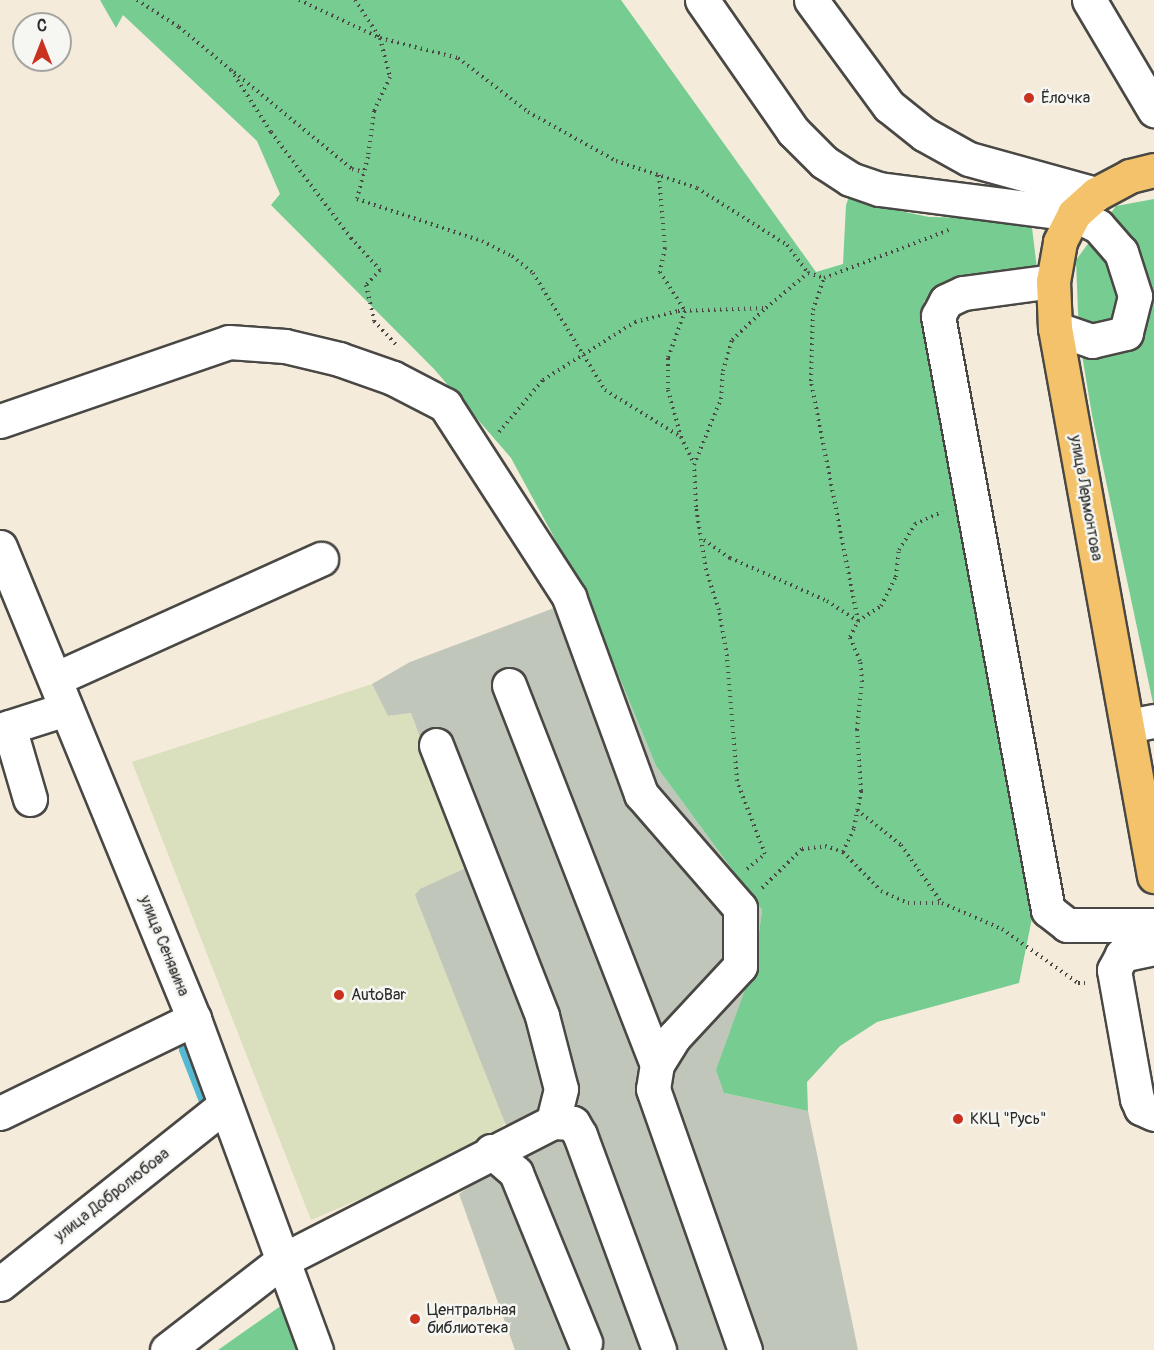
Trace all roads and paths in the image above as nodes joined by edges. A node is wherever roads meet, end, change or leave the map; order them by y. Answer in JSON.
{"nodes":[{"id":1,"x":137,"y":0,"type":"edge"},
{"id":2,"x":299,"y":0,"type":"edge"},
{"id":3,"x":355,"y":0,"type":"edge"},
{"id":4,"x":702,"y":0,"type":"edge"},
{"id":5,"x":811,"y":0,"type":"edge"},
{"id":6,"x":1089,"y":0,"type":"edge"},
{"id":7,"x":380,"y":38,"type":"junction"},
{"id":8,"x":231,"y":70,"type":"junction"},
{"id":9,"x":1154,"y":110,"type":"edge"},
{"id":10,"x":1154,"y":170,"type":"edge"},
{"id":11,"x":364,"y":172,"type":"junction"},
{"id":12,"x":659,"y":175,"type":"junction"},
{"id":13,"x":1085,"y":204,"type":"junction"},
{"id":14,"x":956,"y":227,"type":"dead end"},
{"id":15,"x":808,"y":273,"type":"junction"},
{"id":16,"x":824,"y":278,"type":"junction"},
{"id":17,"x":1053,"y":281,"type":"junction"},
{"id":18,"x":766,"y":308,"type":"junction"},
{"id":19,"x":686,"y":311,"type":"junction"},
{"id":20,"x":1055,"y":328,"type":"junction"},
{"id":21,"x":583,"y":357,"type":"junction"},
{"id":22,"x":405,"y":384,"type":"junction"},
{"id":23,"x":0,"y":421,"type":"edge"},
{"id":24,"x":681,"y":437,"type":"junction"},
{"id":25,"x":478,"y":456,"type":"junction"},
{"id":26,"x":694,"y":465,"type":"junction"},
{"id":27,"x":970,"y":501,"type":"junction"},
{"id":28,"x":703,"y":540,"type":"junction"},
{"id":29,"x":0,"y":547,"type":"edge"},
{"id":30,"x":321,"y":559,"type":"dead end"},
{"id":31,"x":858,"y":621,"type":"junction"},
{"id":32,"x":55,"y":679,"type":"junction"},
{"id":33,"x":508,"y":685,"type":"dead end"},
{"id":34,"x":66,"y":709,"type":"junction"},
{"id":35,"x":1141,"y":723,"type":"edge"},
{"id":36,"x":4,"y":729,"type":"edge"},
{"id":37,"x":436,"y":745,"type":"dead end"},
{"id":38,"x":30,"y":799,"type":"dead end"},
{"id":39,"x":857,"y":810,"type":"junction"},
{"id":40,"x":843,"y":852,"type":"junction"},
{"id":41,"x":1154,"y":876,"type":"edge"},
{"id":42,"x":732,"y":899,"type":"junction"},
{"id":43,"x":942,"y":903,"type":"junction"},
{"id":44,"x":1154,"y":925,"type":"edge"},
{"id":45,"x":1154,"y":948,"type":"edge"},
{"id":46,"x":1116,"y":981,"type":"junction"},
{"id":47,"x":194,"y":1019,"type":"junction"},
{"id":48,"x":657,"y":1064,"type":"junction"},
{"id":49,"x":224,"y":1106,"type":"junction"},
{"id":50,"x":1,"y":1110,"type":"edge"},
{"id":51,"x":1154,"y":1114,"type":"edge"},
{"id":52,"x":553,"y":1122,"type":"junction"},
{"id":53,"x":491,"y":1151,"type":"junction"},
{"id":54,"x":283,"y":1260,"type":"junction"},
{"id":55,"x":0,"y":1284,"type":"edge"},
{"id":56,"x":585,"y":1342,"type":"dead end"},
{"id":57,"x":167,"y":1350,"type":"edge"},
{"id":58,"x":316,"y":1350,"type":"edge"},
{"id":59,"x":659,"y":1350,"type":"edge"},
{"id":60,"x":745,"y":1350,"type":"edge"}],
"edges":[{"from":1,"to":8,"type":"path"},
{"from":2,"to":7,"type":"path"},
{"from":3,"to":7,"type":"path"},
{"from":4,"to":13,"type":"street"},
{"from":5,"to":13,"type":"street"},
{"from":6,"to":9,"type":"street"},
{"from":7,"to":11,"type":"path"},
{"from":7,"to":12,"type":"path"},
{"from":8,"to":11,"type":"path"},
{"from":8,"to":22,"type":"path"},
{"from":10,"to":13,"type":"main road"},
{"from":11,"to":21,"type":"path"},
{"from":12,"to":15,"type":"path"},
{"from":12,"to":19,"type":"path"},
{"from":13,"to":17,"type":"main road","name":"улица Лермонтова"},
{"from":13,"to":20,"type":"street"},
{"from":14,"to":16,"type":"path"},
{"from":15,"to":16,"type":"path"},
{"from":15,"to":18,"type":"path"},
{"from":16,"to":31,"type":"path"},
{"from":17,"to":20,"type":"main road","name":"улица Лермонтова"},
{"from":17,"to":27,"type":"street"},
{"from":18,"to":19,"type":"path"},
{"from":18,"to":26,"type":"path"},
{"from":19,"to":21,"type":"path"},
{"from":19,"to":24,"type":"path"},
{"from":20,"to":35,"type":"main road","name":"улица Лермонтова"},
{"from":21,"to":24,"type":"path"},
{"from":21,"to":25,"type":"path"},
{"from":22,"to":23,"type":"street"},
{"from":22,"to":25,"type":"street"},
{"from":24,"to":26,"type":"path"},
{"from":25,"to":42,"type":"street"},
{"from":26,"to":28,"type":"path"},
{"from":27,"to":31,"type":"path"},
{"from":27,"to":44,"type":"street"},
{"from":28,"to":31,"type":"path"},
{"from":28,"to":42,"type":"path"},
{"from":29,"to":32,"type":"street","name":"улица Сенявина"},
{"from":30,"to":32,"type":"street"},
{"from":31,"to":39,"type":"path"},
{"from":32,"to":34,"type":"street","name":"улица Сенявина"},
{"from":33,"to":48,"type":"street"},
{"from":34,"to":36,"type":"street"},
{"from":34,"to":47,"type":"street","name":"улица Сенявина"},
{"from":35,"to":41,"type":"main road","name":"улица Лермонтова"},
{"from":36,"to":38,"type":"street"},
{"from":37,"to":52,"type":"street"},
{"from":39,"to":40,"type":"path"},
{"from":39,"to":43,"type":"path"},
{"from":40,"to":42,"type":"path"},
{"from":40,"to":43,"type":"path"},
{"from":42,"to":48,"type":"street"},
{"from":43,"to":46,"type":"path"},
{"from":45,"to":46,"type":"street"},
{"from":46,"to":51,"type":"street"},
{"from":47,"to":49,"type":"street","name":"улица Сенявина"},
{"from":47,"to":50,"type":"street"},
{"from":48,"to":60,"type":"street"},
{"from":49,"to":54,"type":"street","name":"улица Сенявина"},
{"from":49,"to":55,"type":"street","name":"улица Добролюбова"},
{"from":52,"to":53,"type":"street"},
{"from":52,"to":59,"type":"street"},
{"from":53,"to":54,"type":"street"},
{"from":53,"to":56,"type":"street"},
{"from":54,"to":57,"type":"street"},
{"from":54,"to":58,"type":"street","name":"улица Сенявина"}]}
